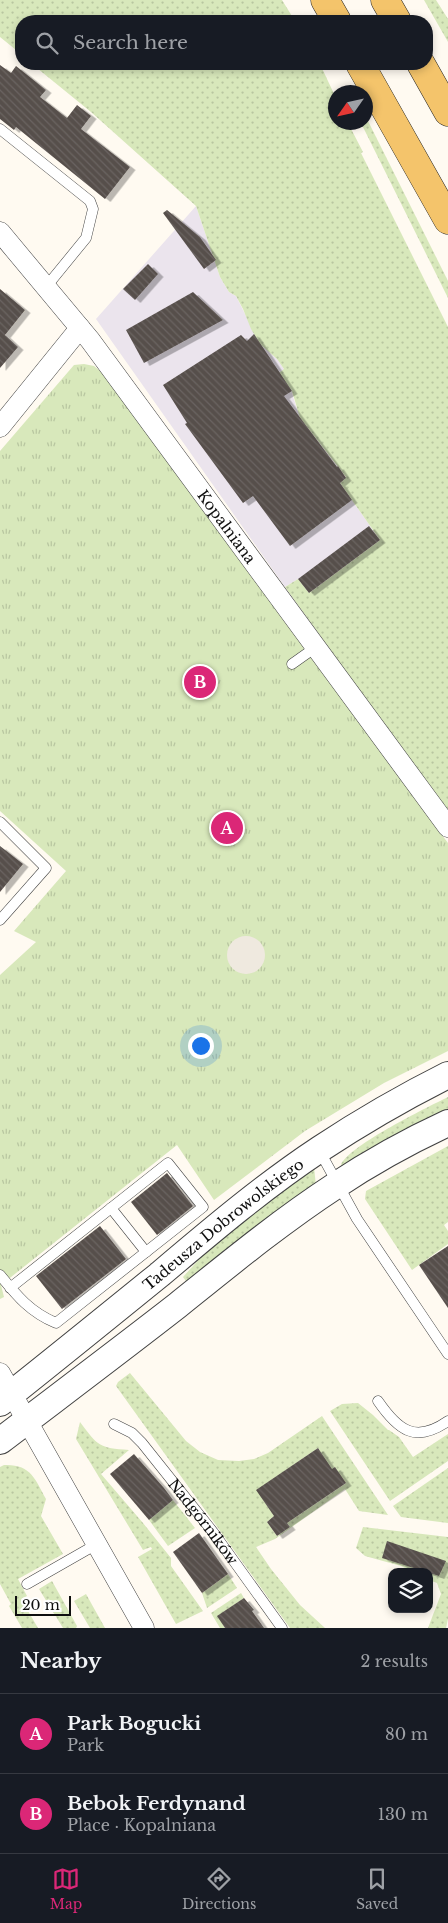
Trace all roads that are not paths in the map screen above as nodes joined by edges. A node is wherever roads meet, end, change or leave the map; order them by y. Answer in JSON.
{"nodes":[{"id":1,"x":325,"y":0,"type":"edge"},
{"id":2,"x":385,"y":0,"type":"edge"},
{"id":3,"x":334,"y":15,"type":"edge"},
{"id":4,"x":394,"y":15,"type":"edge"},
{"id":5,"x":363,"y":70,"type":"edge"},
{"id":6,"x":424,"y":70,"type":"edge"},
{"id":7,"x":448,"y":112,"type":"edge"},
{"id":8,"x":0,"y":129,"type":"edge"},
{"id":9,"x":406,"y":146,"type":"junction"},
{"id":10,"x":448,"y":220,"type":"edge"},
{"id":11,"x":448,"y":239,"type":"edge"},
{"id":12,"x":3,"y":242,"type":"edge"},
{"id":13,"x":46,"y":287,"type":"junction"},
{"id":14,"x":80,"y":328,"type":"junction"},
{"id":15,"x":0,"y":427,"type":"edge"},
{"id":16,"x":316,"y":647,"type":"junction"},
{"id":17,"x":292,"y":664,"type":"dead end"},
{"id":18,"x":0,"y":822,"type":"edge"},
{"id":19,"x":448,"y":827,"type":"edge"},
{"id":20,"x":0,"y":920,"type":"edge"},
{"id":21,"x":448,"y":1075,"type":"edge"},
{"id":22,"x":448,"y":1123,"type":"edge"},
{"id":23,"x":319,"y":1150,"type":"junction"},
{"id":24,"x":336,"y":1185,"type":"junction"},
{"id":25,"x":111,"y":1208,"type":"junction"},
{"id":26,"x":146,"y":1252,"type":"junction"},
{"id":27,"x":0,"y":1275,"type":"edge"},
{"id":28,"x":10,"y":1288,"type":"junction"},
{"id":29,"x":448,"y":1354,"type":"edge"},
{"id":30,"x":4,"y":1390,"type":"edge"},
{"id":31,"x":378,"y":1401,"type":"dead end"},
{"id":32,"x":27,"y":1421,"type":"junction"},
{"id":33,"x":448,"y":1421,"type":"edge"},
{"id":34,"x":114,"y":1424,"type":"dead end"},
{"id":35,"x":0,"y":1442,"type":"edge"},
{"id":36,"x":97,"y":1544,"type":"junction"},
{"id":37,"x":27,"y":1584,"type":"dead end"},
{"id":38,"x":144,"y":1628,"type":"edge"},
{"id":39,"x":282,"y":1628,"type":"edge"}],
"edges":[{"from":1,"to":3,"type":"main road"},
{"from":2,"to":4,"type":"main road"},
{"from":5,"to":9,"type":"main road"},
{"from":6,"to":7,"type":"main road"},
{"from":8,"to":13,"type":"lane"},
{"from":9,"to":10,"type":"main road"},
{"from":9,"to":11,"type":"main road"},
{"from":12,"to":13,"type":"street","name":"Kopalniana"},
{"from":13,"to":14,"type":"street","name":"Kopalniana"},
{"from":14,"to":15,"type":"street"},
{"from":14,"to":16,"type":"street","name":"Kopalniana"},
{"from":16,"to":17,"type":"lane"},
{"from":16,"to":19,"type":"street","name":"Kopalniana"},
{"from":18,"to":20,"type":"lane"},
{"from":21,"to":23,"type":"street","name":"Tadeusza Dobrowolskiego"},
{"from":22,"to":24,"type":"street"},
{"from":23,"to":24,"type":"lane"},
{"from":23,"to":30,"type":"street","name":"Tadeusza Dobrowolskiego"},
{"from":24,"to":29,"type":"lane"},
{"from":24,"to":32,"type":"street"},
{"from":25,"to":26,"type":"lane"},
{"from":25,"to":26,"type":"lane"},
{"from":25,"to":28,"type":"lane"},
{"from":26,"to":28,"type":"lane"},
{"from":27,"to":28,"type":"lane"},
{"from":30,"to":32,"type":"street"},
{"from":31,"to":33,"type":"lane"},
{"from":32,"to":35,"type":"street"},
{"from":32,"to":36,"type":"street"},
{"from":34,"to":39,"type":"lane","name":"Nadgórników"},
{"from":36,"to":37,"type":"lane"},
{"from":36,"to":38,"type":"street"}]}
